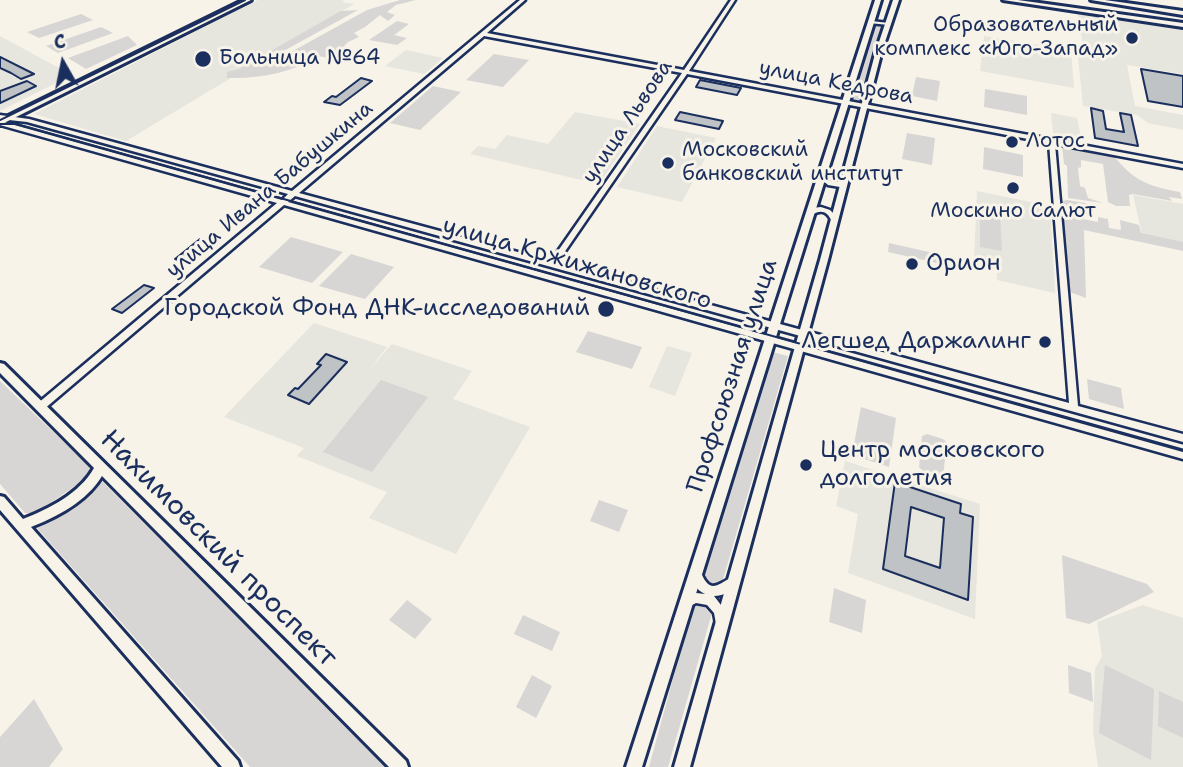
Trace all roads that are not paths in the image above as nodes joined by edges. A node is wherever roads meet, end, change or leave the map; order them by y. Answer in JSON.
{"nodes":[{"id":1,"x":238,"y":0,"type":"edge"},
{"id":2,"x":248,"y":0,"type":"edge"},
{"id":3,"x":523,"y":0,"type":"edge"},
{"id":4,"x":733,"y":0,"type":"edge"},
{"id":5,"x":878,"y":0,"type":"edge"},
{"id":6,"x":896,"y":0,"type":"edge"},
{"id":7,"x":1006,"y":0,"type":"edge"},
{"id":8,"x":1094,"y":0,"type":"edge"},
{"id":9,"x":1183,"y":13,"type":"edge"},
{"id":10,"x":872,"y":19,"type":"junction"},
{"id":11,"x":890,"y":22,"type":"junction"},
{"id":12,"x":1183,"y":25,"type":"edge"},
{"id":13,"x":483,"y":34,"type":"junction"},
{"id":14,"x":684,"y":72,"type":"junction"},
{"id":15,"x":845,"y":102,"type":"junction"},
{"id":16,"x":865,"y":106,"type":"junction"},
{"id":17,"x":0,"y":117,"type":"edge"},
{"id":18,"x":12,"y":117,"type":"junction"},
{"id":19,"x":0,"y":123,"type":"edge"},
{"id":20,"x":1052,"y":141,"type":"junction"},
{"id":21,"x":1183,"y":166,"type":"edge"},
{"id":22,"x":821,"y":176,"type":"junction"},
{"id":23,"x":845,"y":181,"type":"junction"},
{"id":24,"x":295,"y":193,"type":"junction"},
{"id":25,"x":282,"y":203,"type":"junction"},
{"id":26,"x":809,"y":214,"type":"junction"},
{"id":27,"x":834,"y":220,"type":"junction"},
{"id":28,"x":553,"y":264,"type":"junction"},
{"id":29,"x":774,"y":325,"type":"junction"},
{"id":30,"x":803,"y":332,"type":"junction"},
{"id":31,"x":769,"y":339,"type":"junction"},
{"id":32,"x":799,"y":347,"type":"junction"},
{"id":33,"x":0,"y":367,"type":"edge"},
{"id":34,"x":40,"y":407,"type":"junction"},
{"id":35,"x":1074,"y":408,"type":"junction"},
{"id":36,"x":1183,"y":438,"type":"edge"},
{"id":37,"x":1183,"y":455,"type":"edge"},
{"id":38,"x":100,"y":468,"type":"junction"},
{"id":39,"x":0,"y":501,"type":"edge"},
{"id":40,"x":21,"y":525,"type":"junction"},
{"id":41,"x":696,"y":565,"type":"junction"},
{"id":42,"x":734,"y":580,"type":"junction"},
{"id":43,"x":684,"y":604,"type":"junction"},
{"id":44,"x":720,"y":625,"type":"junction"},
{"id":45,"x":232,"y":767,"type":"edge"},
{"id":46,"x":400,"y":767,"type":"edge"},
{"id":47,"x":634,"y":767,"type":"edge"},
{"id":48,"x":682,"y":767,"type":"edge"}],
"edges":[{"from":1,"to":17,"type":"main road"},
{"from":2,"to":18,"type":"main road"},
{"from":3,"to":13,"type":"street","name":"улица Ивана Бабушкина"},
{"from":4,"to":14,"type":"street","name":"улица Львова"},
{"from":5,"to":10,"type":"main road","name":"Профсоюзная улица"},
{"from":6,"to":11,"type":"main road","name":"Профсоюзная улица"},
{"from":7,"to":12,"type":"main road"},
{"from":8,"to":9,"type":"main road"},
{"from":10,"to":11,"type":"main road"},
{"from":10,"to":15,"type":"main road","name":"Профсоюзная улица"},
{"from":11,"to":16,"type":"main road","name":"Профсоюзная улица"},
{"from":13,"to":14,"type":"street","name":"улица Кедрова"},
{"from":13,"to":24,"type":"street","name":"улица Ивана Бабушкина"},
{"from":14,"to":15,"type":"street","name":"улица Кедрова"},
{"from":14,"to":28,"type":"street","name":"улица Львова"},
{"from":15,"to":16,"type":"street","name":"улица Кедрова"},
{"from":15,"to":22,"type":"main road","name":"Профсоюзная улица"},
{"from":16,"to":20,"type":"street","name":"улица Кедрова"},
{"from":16,"to":23,"type":"main road","name":"Профсоюзная улица"},
{"from":17,"to":18,"type":"street","name":"улица Кржижановского"},
{"from":18,"to":19,"type":"main road"},
{"from":18,"to":24,"type":"street","name":"улица Кржижановского"},
{"from":19,"to":25,"type":"street","name":"улица Кржижановского"},
{"from":20,"to":21,"type":"street","name":"улица Кедрова"},
{"from":20,"to":35,"type":"street"},
{"from":22,"to":23,"type":"street"},
{"from":22,"to":26,"type":"main road","name":"Профсоюзная улица"},
{"from":23,"to":27,"type":"main road","name":"Профсоюзная улица"},
{"from":24,"to":25,"type":"street","name":"улица Ивана Бабушкина"},
{"from":24,"to":28,"type":"street","name":"улица Кржижановского"},
{"from":25,"to":31,"type":"street","name":"улица Кржижановского"},
{"from":25,"to":34,"type":"street","name":"улица Ивана Бабушкина"},
{"from":26,"to":27,"type":"street"},
{"from":26,"to":29,"type":"main road","name":"Профсоюзная улица"},
{"from":27,"to":30,"type":"main road","name":"Профсоюзная улица"},
{"from":28,"to":29,"type":"street","name":"улица Кржижановского"},
{"from":29,"to":30,"type":"street","name":"улица Кржижановского"},
{"from":29,"to":31,"type":"main road","name":"Профсоюзная улица"},
{"from":30,"to":32,"type":"main road","name":"Профсоюзная улица"},
{"from":30,"to":35,"type":"street","name":"улица Кржижановского"},
{"from":31,"to":32,"type":"street","name":"улица Кржижановского"},
{"from":31,"to":41,"type":"main road","name":"Профсоюзная улица"},
{"from":32,"to":37,"type":"street","name":"улица Кржижановского"},
{"from":32,"to":42,"type":"main road","name":"Профсоюзная улица"},
{"from":33,"to":34,"type":"main road","name":"Нахимовский проспект"},
{"from":34,"to":38,"type":"main road","name":"Нахимовский проспект"},
{"from":35,"to":36,"type":"street","name":"улица Кржижановского"},
{"from":38,"to":40,"type":"main road"},
{"from":38,"to":46,"type":"main road","name":"Нахимовский проспект"},
{"from":39,"to":40,"type":"main road"},
{"from":40,"to":45,"type":"main road"},
{"from":41,"to":42,"type":"street"},
{"from":41,"to":43,"type":"main road","name":"Профсоюзная улица"},
{"from":42,"to":44,"type":"main road","name":"Профсоюзная улица"},
{"from":43,"to":44,"type":"street"},
{"from":43,"to":47,"type":"main road","name":"Профсоюзная улица"},
{"from":44,"to":48,"type":"main road","name":"Профсоюзная улица"}]}
